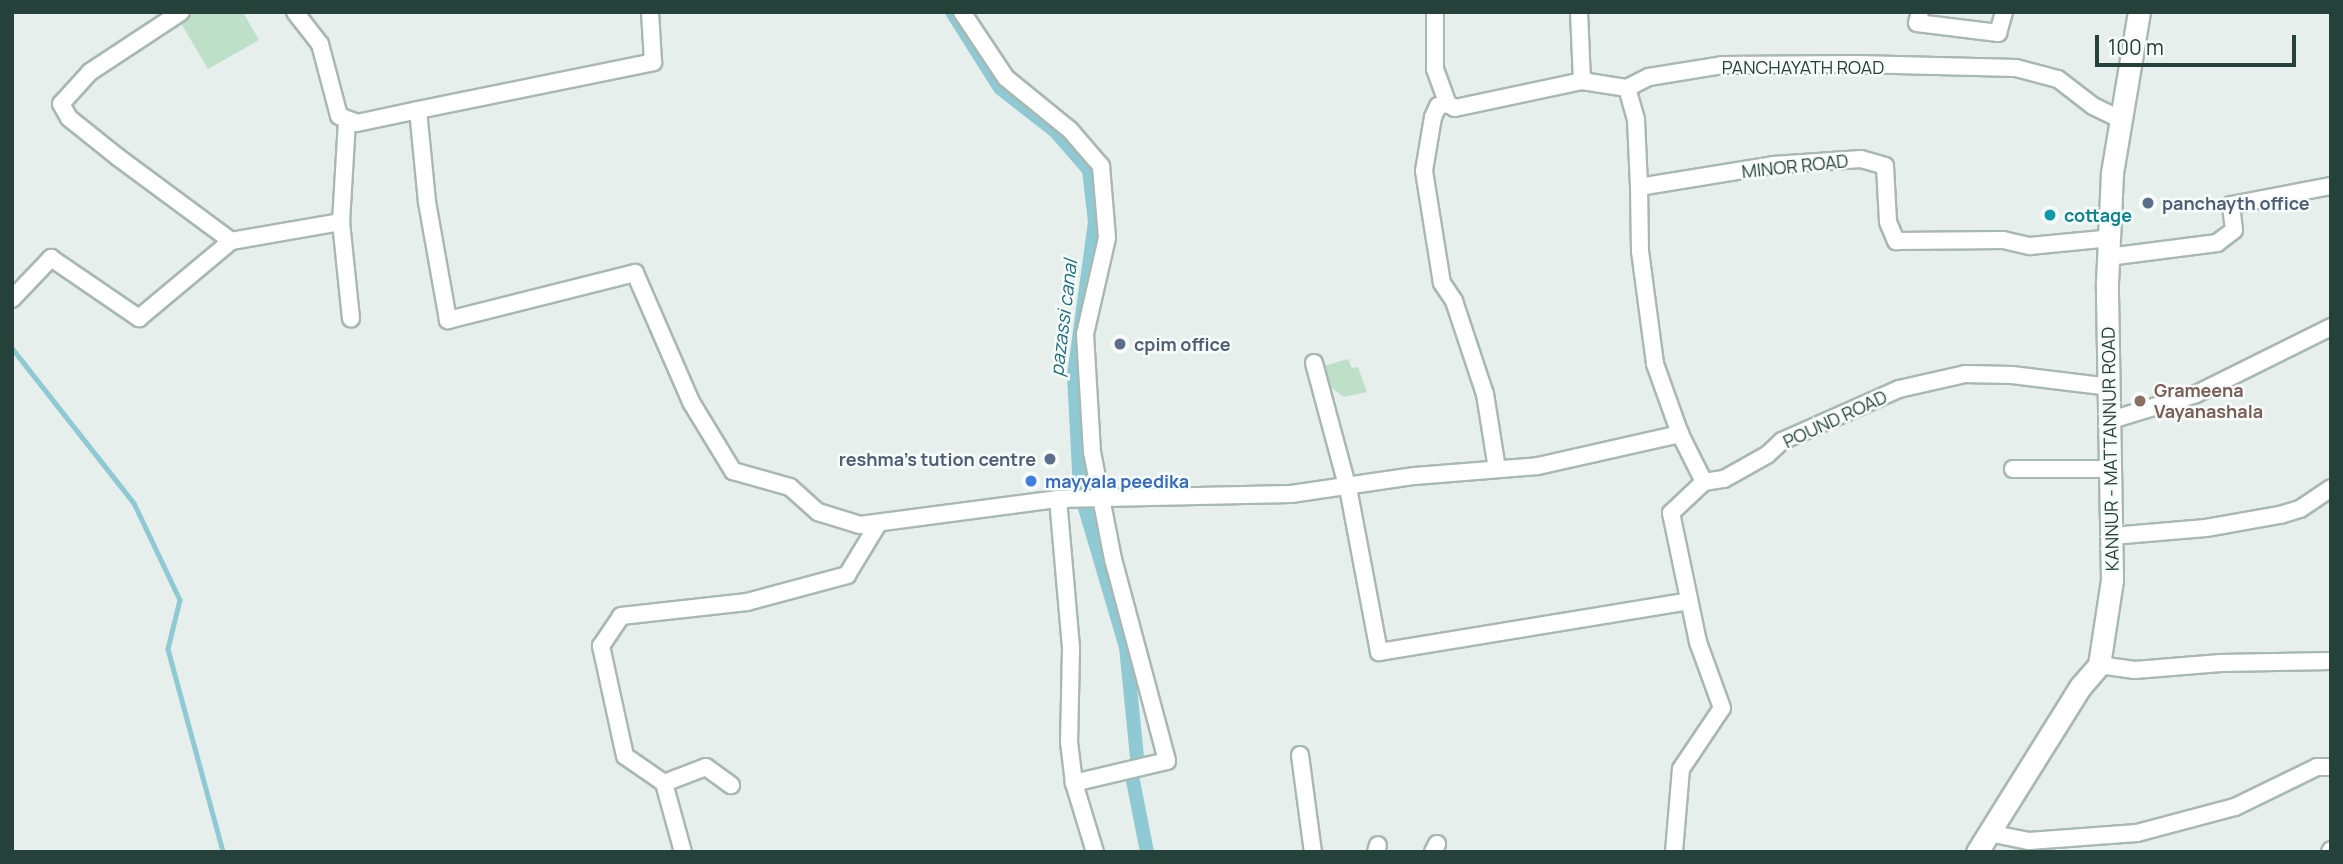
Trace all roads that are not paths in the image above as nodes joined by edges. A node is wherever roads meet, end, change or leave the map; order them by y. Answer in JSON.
{"nodes":[{"id":1,"x":181,"y":12,"type":"edge"},
{"id":2,"x":295,"y":12,"type":"edge"},
{"id":3,"x":650,"y":12,"type":"edge"},
{"id":4,"x":962,"y":12,"type":"edge"},
{"id":5,"x":1435,"y":12,"type":"edge"},
{"id":6,"x":1579,"y":12,"type":"edge"},
{"id":7,"x":1920,"y":12,"type":"edge"},
{"id":8,"x":2004,"y":12,"type":"edge"},
{"id":9,"x":2139,"y":12,"type":"edge"},
{"id":10,"x":1582,"y":81,"type":"junction"},
{"id":11,"x":1627,"y":88,"type":"junction"},
{"id":12,"x":1448,"y":104,"type":"junction"},
{"id":13,"x":418,"y":110,"type":"junction"},
{"id":14,"x":2122,"y":120,"type":"junction"},
{"id":15,"x":347,"y":121,"type":"junction"},
{"id":16,"x":2331,"y":186,"type":"edge"},
{"id":17,"x":1639,"y":187,"type":"junction"},
{"id":18,"x":341,"y":222,"type":"junction"},
{"id":19,"x":231,"y":241,"type":"junction"},
{"id":20,"x":2109,"y":247,"type":"junction"},
{"id":21,"x":12,"y":299,"type":"edge"},
{"id":22,"x":351,"y":318,"type":"dead end"},
{"id":23,"x":2331,"y":327,"type":"edge"},
{"id":24,"x":1314,"y":363,"type":"dead end"},
{"id":25,"x":2110,"y":387,"type":"junction"},
{"id":26,"x":2111,"y":420,"type":"junction"},
{"id":27,"x":1680,"y":434,"type":"junction"},
{"id":28,"x":1497,"y":469,"type":"junction"},
{"id":29,"x":2013,"y":469,"type":"dead end"},
{"id":30,"x":2112,"y":469,"type":"junction"},
{"id":31,"x":1704,"y":482,"type":"junction"},
{"id":32,"x":1346,"y":484,"type":"junction"},
{"id":33,"x":2331,"y":488,"type":"edge"},
{"id":34,"x":1064,"y":498,"type":"junction"},
{"id":35,"x":1099,"y":499,"type":"junction"},
{"id":36,"x":878,"y":524,"type":"junction"},
{"id":37,"x":2112,"y":536,"type":"junction"},
{"id":38,"x":1689,"y":601,"type":"junction"},
{"id":39,"x":2331,"y":662,"type":"edge"},
{"id":40,"x":2099,"y":665,"type":"junction"},
{"id":41,"x":1300,"y":755,"type":"dead end"},
{"id":42,"x":2331,"y":767,"type":"edge"},
{"id":43,"x":664,"y":783,"type":"junction"},
{"id":44,"x":1074,"y":783,"type":"junction"},
{"id":45,"x":731,"y":785,"type":"dead end"},
{"id":46,"x":1989,"y":833,"type":"junction"},
{"id":47,"x":683,"y":852,"type":"edge"},
{"id":48,"x":1095,"y":852,"type":"edge"},
{"id":49,"x":1313,"y":852,"type":"edge"},
{"id":50,"x":1674,"y":852,"type":"edge"},
{"id":51,"x":1977,"y":852,"type":"edge"}],
"edges":[{"from":1,"to":19,"type":"street"},
{"from":2,"to":15,"type":"street"},
{"from":3,"to":13,"type":"street"},
{"from":4,"to":35,"type":"street"},
{"from":5,"to":12,"type":"street"},
{"from":6,"to":10,"type":"street"},
{"from":7,"to":8,"type":"street"},
{"from":9,"to":14,"type":"main road","name":"KANNUR - MATTANNUR ROAD"},
{"from":10,"to":11,"type":"street"},
{"from":10,"to":12,"type":"street"},
{"from":11,"to":14,"type":"street","name":"PANCHAYATH ROAD"},
{"from":11,"to":17,"type":"street"},
{"from":12,"to":28,"type":"street"},
{"from":13,"to":15,"type":"street"},
{"from":13,"to":36,"type":"street"},
{"from":14,"to":20,"type":"main road","name":"KANNUR - MATTANNUR ROAD"},
{"from":15,"to":18,"type":"street"},
{"from":16,"to":20,"type":"street"},
{"from":17,"to":20,"type":"street","name":"MINOR ROAD"},
{"from":17,"to":27,"type":"street"},
{"from":18,"to":19,"type":"street"},
{"from":18,"to":22,"type":"street"},
{"from":19,"to":21,"type":"street"},
{"from":20,"to":25,"type":"main road","name":"KANNUR - MATTANNUR ROAD"},
{"from":23,"to":26,"type":"street"},
{"from":24,"to":32,"type":"street"},
{"from":25,"to":26,"type":"main road","name":"KANNUR - MATTANNUR ROAD"},
{"from":25,"to":31,"type":"street","name":"POUND ROAD"},
{"from":26,"to":30,"type":"main road","name":"KANNUR - MATTANNUR ROAD"},
{"from":27,"to":28,"type":"street"},
{"from":27,"to":31,"type":"street"},
{"from":28,"to":32,"type":"street"},
{"from":29,"to":30,"type":"street"},
{"from":30,"to":37,"type":"main road","name":"KANNUR - MATTANNUR ROAD"},
{"from":31,"to":38,"type":"street"},
{"from":32,"to":35,"type":"street"},
{"from":32,"to":38,"type":"street"},
{"from":33,"to":37,"type":"street"},
{"from":34,"to":35,"type":"street"},
{"from":34,"to":36,"type":"street"},
{"from":34,"to":44,"type":"street"},
{"from":35,"to":44,"type":"street"},
{"from":36,"to":43,"type":"street"},
{"from":37,"to":40,"type":"main road","name":"KANNUR - MATTANNUR ROAD"},
{"from":38,"to":50,"type":"street"},
{"from":39,"to":40,"type":"street"},
{"from":40,"to":46,"type":"main road"},
{"from":41,"to":49,"type":"street"},
{"from":42,"to":46,"type":"street"},
{"from":43,"to":45,"type":"street"},
{"from":43,"to":47,"type":"street"},
{"from":44,"to":48,"type":"street"},
{"from":46,"to":51,"type":"main road"}]}
